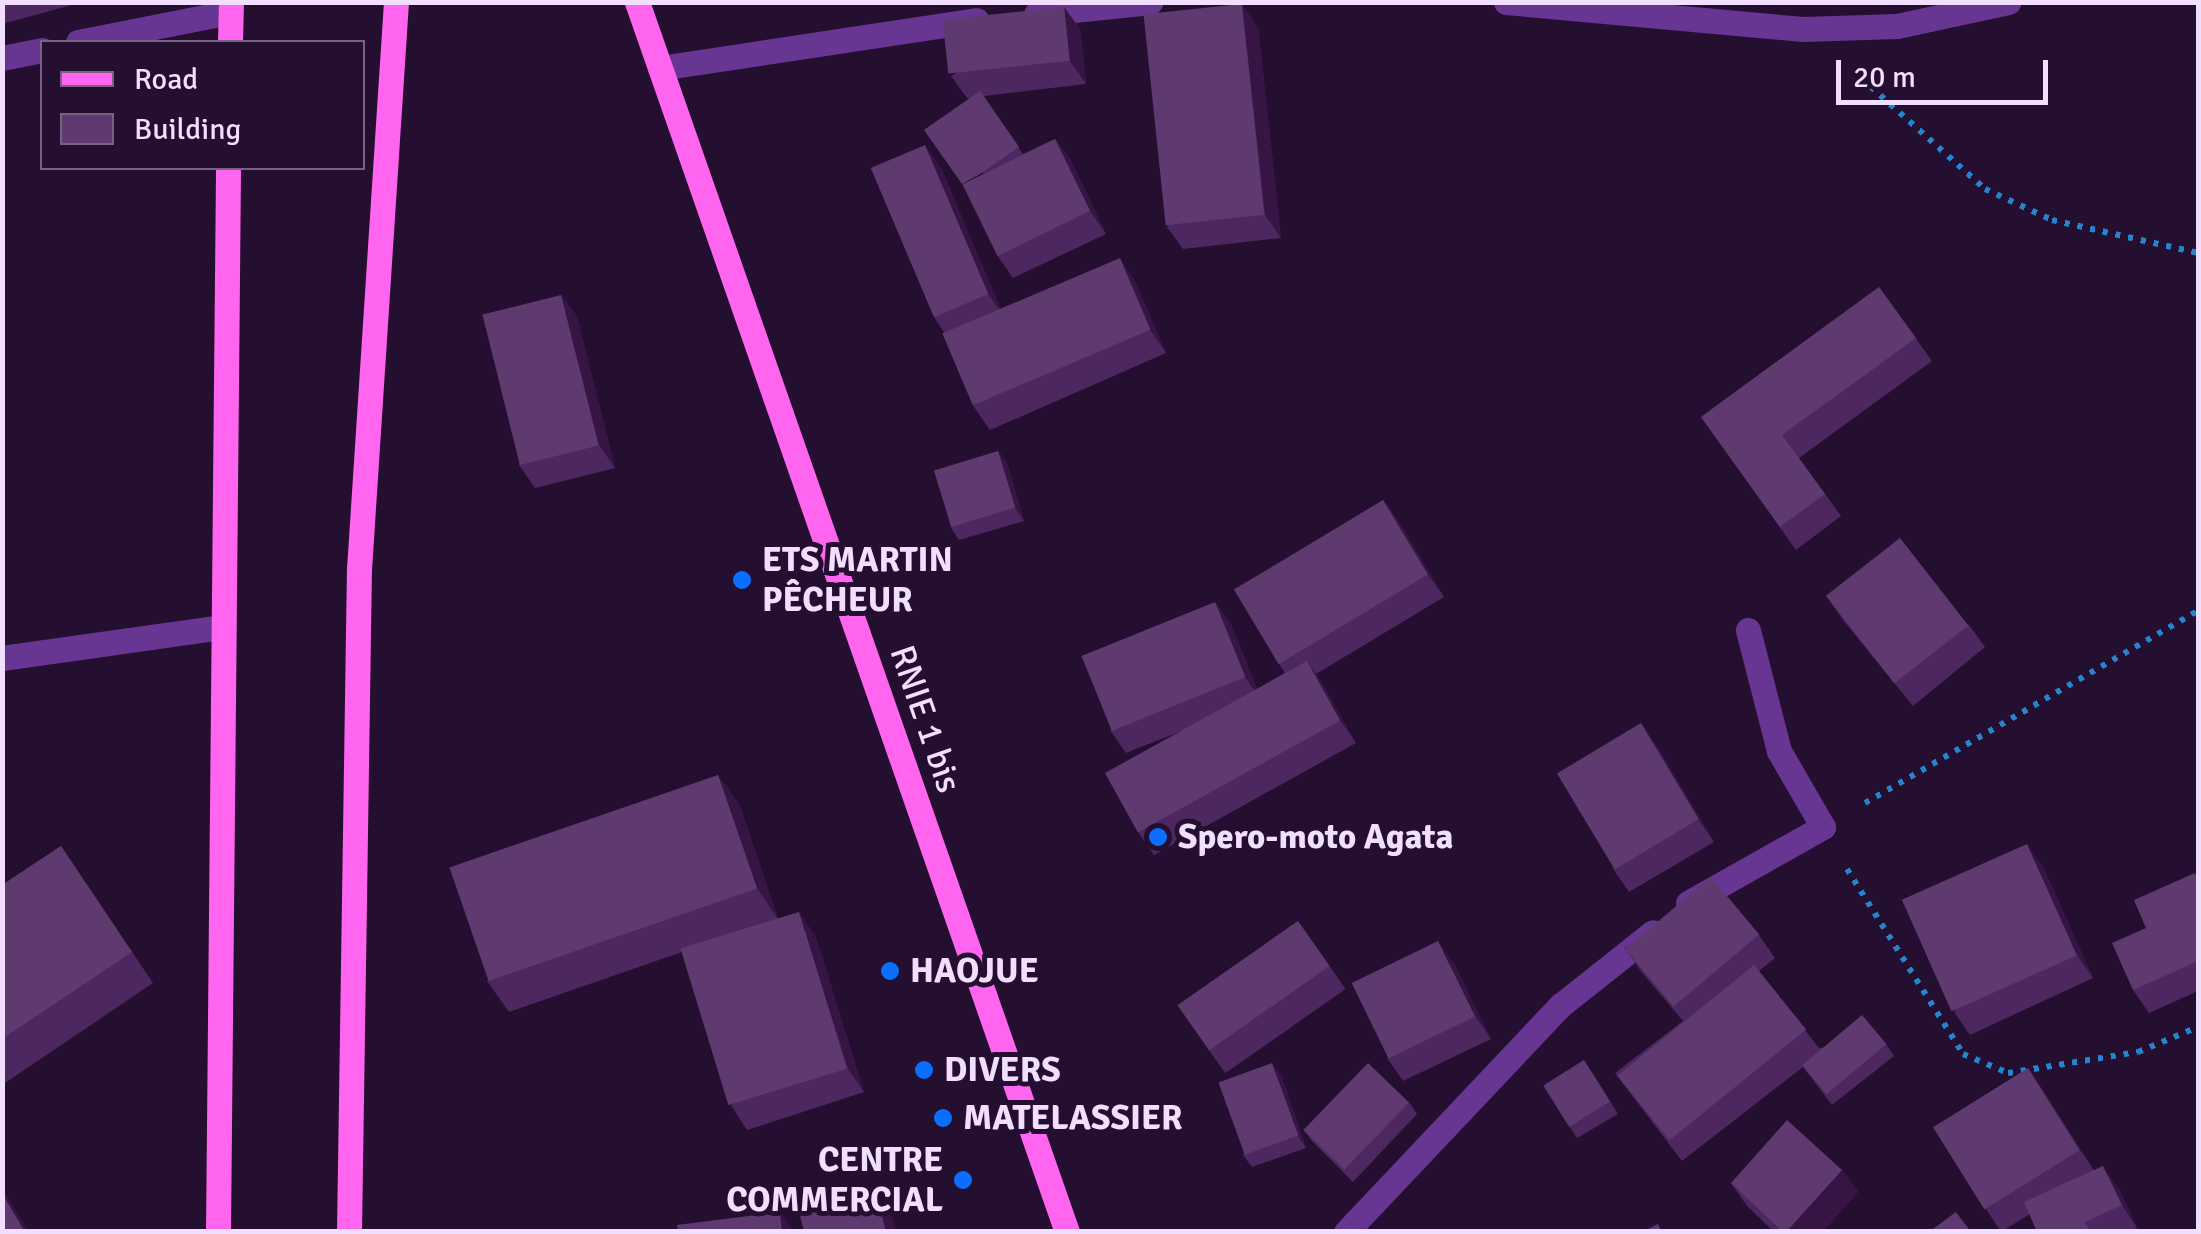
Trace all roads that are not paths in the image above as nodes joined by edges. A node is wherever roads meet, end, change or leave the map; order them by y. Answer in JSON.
{"nodes":[{"id":1,"x":396,"y":2,"type":"edge"},
{"id":2,"x":637,"y":2,"type":"edge"},
{"id":3,"x":1150,"y":2,"type":"edge"},
{"id":4,"x":1506,"y":2,"type":"edge"},
{"id":5,"x":2008,"y":2,"type":"edge"},
{"id":6,"x":230,"y":7,"type":"edge"},
{"id":7,"x":1639,"y":7,"type":"edge"},
{"id":8,"x":87,"y":40,"type":"edge"},
{"id":9,"x":230,"y":40,"type":"edge"},
{"id":10,"x":40,"y":50,"type":"edge"},
{"id":11,"x":2,"y":58,"type":"edge"},
{"id":12,"x":660,"y":68,"type":"junction"},
{"id":13,"x":228,"y":170,"type":"edge"},
{"id":14,"x":223,"y":627,"type":"junction"},
{"id":15,"x":1748,"y":630,"type":"dead end"},
{"id":16,"x":2,"y":658,"type":"edge"},
{"id":17,"x":218,"y":1232,"type":"edge"},
{"id":18,"x":349,"y":1232,"type":"edge"},
{"id":19,"x":1068,"y":1232,"type":"edge"},
{"id":20,"x":1346,"y":1232,"type":"edge"}],
"edges":[{"from":1,"to":18,"type":"main road"},
{"from":2,"to":12,"type":"main road","name":"RNIE 1 bis"},
{"from":3,"to":12,"type":"street"},
{"from":4,"to":7,"type":"street"},
{"from":5,"to":7,"type":"street"},
{"from":6,"to":8,"type":"street"},
{"from":6,"to":9,"type":"main road"},
{"from":10,"to":11,"type":"street"},
{"from":12,"to":19,"type":"main road","name":"RNIE 1 bis"},
{"from":13,"to":14,"type":"main road"},
{"from":14,"to":16,"type":"street"},
{"from":14,"to":17,"type":"main road"},
{"from":15,"to":20,"type":"street"}]}
